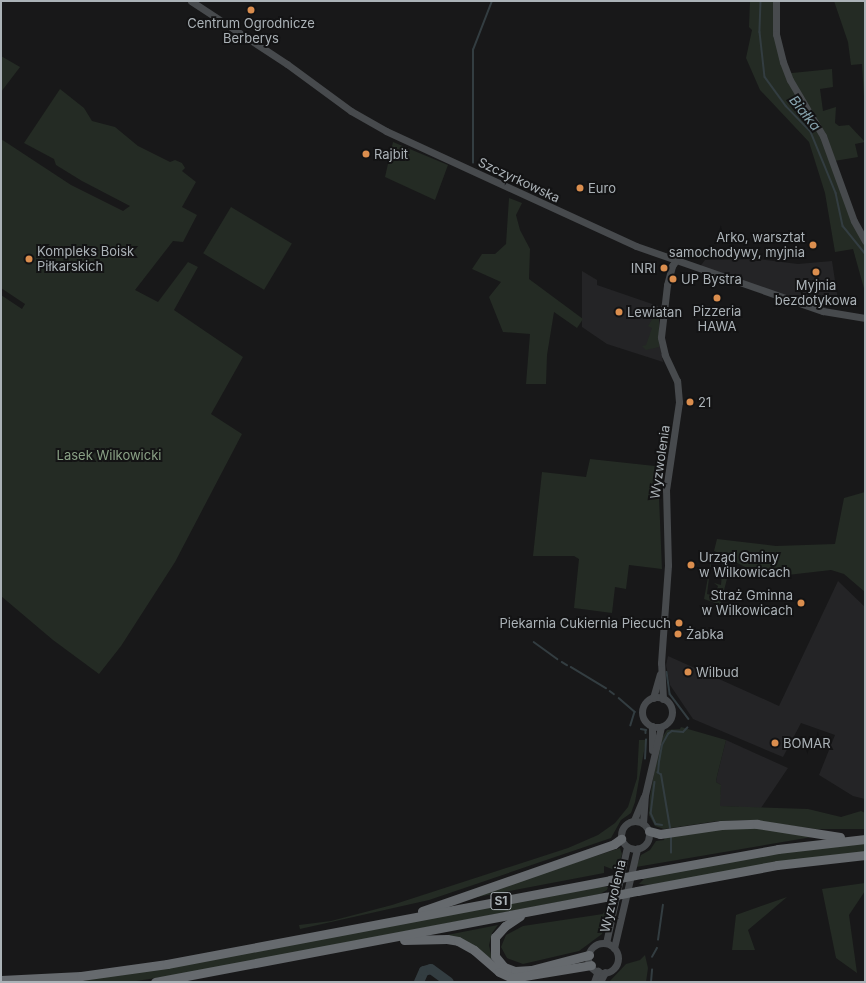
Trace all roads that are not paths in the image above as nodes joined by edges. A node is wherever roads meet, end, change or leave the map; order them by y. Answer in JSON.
{"nodes":[{"id":1,"x":191,"y":1,"type":"edge"},
{"id":2,"x":776,"y":1,"type":"edge"},
{"id":3,"x":865,"y":241,"type":"edge"},
{"id":4,"x":676,"y":260,"type":"junction"},
{"id":5,"x":865,"y":318,"type":"edge"},
{"id":6,"x":661,"y":672,"type":"junction"},
{"id":7,"x":653,"y":698,"type":"junction"},
{"id":8,"x":663,"y":699,"type":"junction"},
{"id":9,"x":652,"y":726,"type":"junction"},
{"id":10,"x":661,"y":727,"type":"junction"},
{"id":11,"x":652,"y":754,"type":"junction"},
{"id":12,"x":645,"y":795,"type":"junction"},
{"id":13,"x":634,"y":820,"type":"junction"},
{"id":14,"x":643,"y":822,"type":"junction"},
{"id":15,"x":650,"y":831,"type":"junction"},
{"id":16,"x":621,"y":839,"type":"junction"},
{"id":17,"x":861,"y":839,"type":"edge"},
{"id":18,"x":627,"y":847,"type":"junction"},
{"id":19,"x":637,"y":849,"type":"junction"},
{"id":20,"x":865,"y":856,"type":"edge"},
{"id":21,"x":539,"y":910,"type":"junction"},
{"id":22,"x":392,"y":922,"type":"junction"},
{"id":23,"x":374,"y":941,"type":"junction"},
{"id":24,"x":606,"y":943,"type":"junction"},
{"id":25,"x":614,"y":948,"type":"junction"},
{"id":26,"x":589,"y":955,"type":"junction"},
{"id":27,"x":598,"y":970,"type":"junction"},
{"id":28,"x":1,"y":980,"type":"edge"},
{"id":29,"x":155,"y":982,"type":"edge"},
{"id":30,"x":594,"y":982,"type":"edge"},
{"id":31,"x":600,"y":982,"type":"edge"}],
"edges":[{"from":1,"to":4,"type":"street","name":"Szczyrkowska"},
{"from":2,"to":3,"type":"street"},
{"from":4,"to":5,"type":"street","name":"Szczyrkowska"},
{"from":4,"to":6,"type":"street","name":"Wyzwolenia"},
{"from":6,"to":7,"type":"street","name":"Wyzwolenia"},
{"from":6,"to":8,"type":"street","name":"Wyzwolenia"},
{"from":7,"to":8,"type":"street"},
{"from":7,"to":9,"type":"street"},
{"from":8,"to":10,"type":"street"},
{"from":9,"to":10,"type":"street"},
{"from":9,"to":11,"type":"street"},
{"from":10,"to":11,"type":"street"},
{"from":11,"to":12,"type":"street"},
{"from":12,"to":13,"type":"street"},
{"from":12,"to":14,"type":"street"},
{"from":13,"to":14,"type":"street"},
{"from":13,"to":16,"type":"street"},
{"from":14,"to":15,"type":"street"},
{"from":15,"to":17,"type":"highway"},
{"from":15,"to":19,"type":"street"},
{"from":16,"to":18,"type":"street"},
{"from":16,"to":22,"type":"highway"},
{"from":17,"to":22,"type":"highway","number":"S1","bridge":true},
{"from":18,"to":19,"type":"street"},
{"from":18,"to":24,"type":"street","name":"Wyzwolenia"},
{"from":19,"to":25,"type":"street","name":"Wyzwolenia"},
{"from":20,"to":21,"type":"highway","number":"S1","bridge":true},
{"from":21,"to":23,"type":"highway","number":"S1"},
{"from":21,"to":26,"type":"highway"},
{"from":22,"to":28,"type":"highway","number":"S1"},
{"from":23,"to":27,"type":"highway"},
{"from":23,"to":29,"type":"highway","number":"S1"},
{"from":24,"to":25,"type":"street"},
{"from":24,"to":26,"type":"street"},
{"from":25,"to":27,"type":"street"},
{"from":26,"to":27,"type":"street"},
{"from":27,"to":30,"type":"street"},
{"from":27,"to":31,"type":"street"}]}
